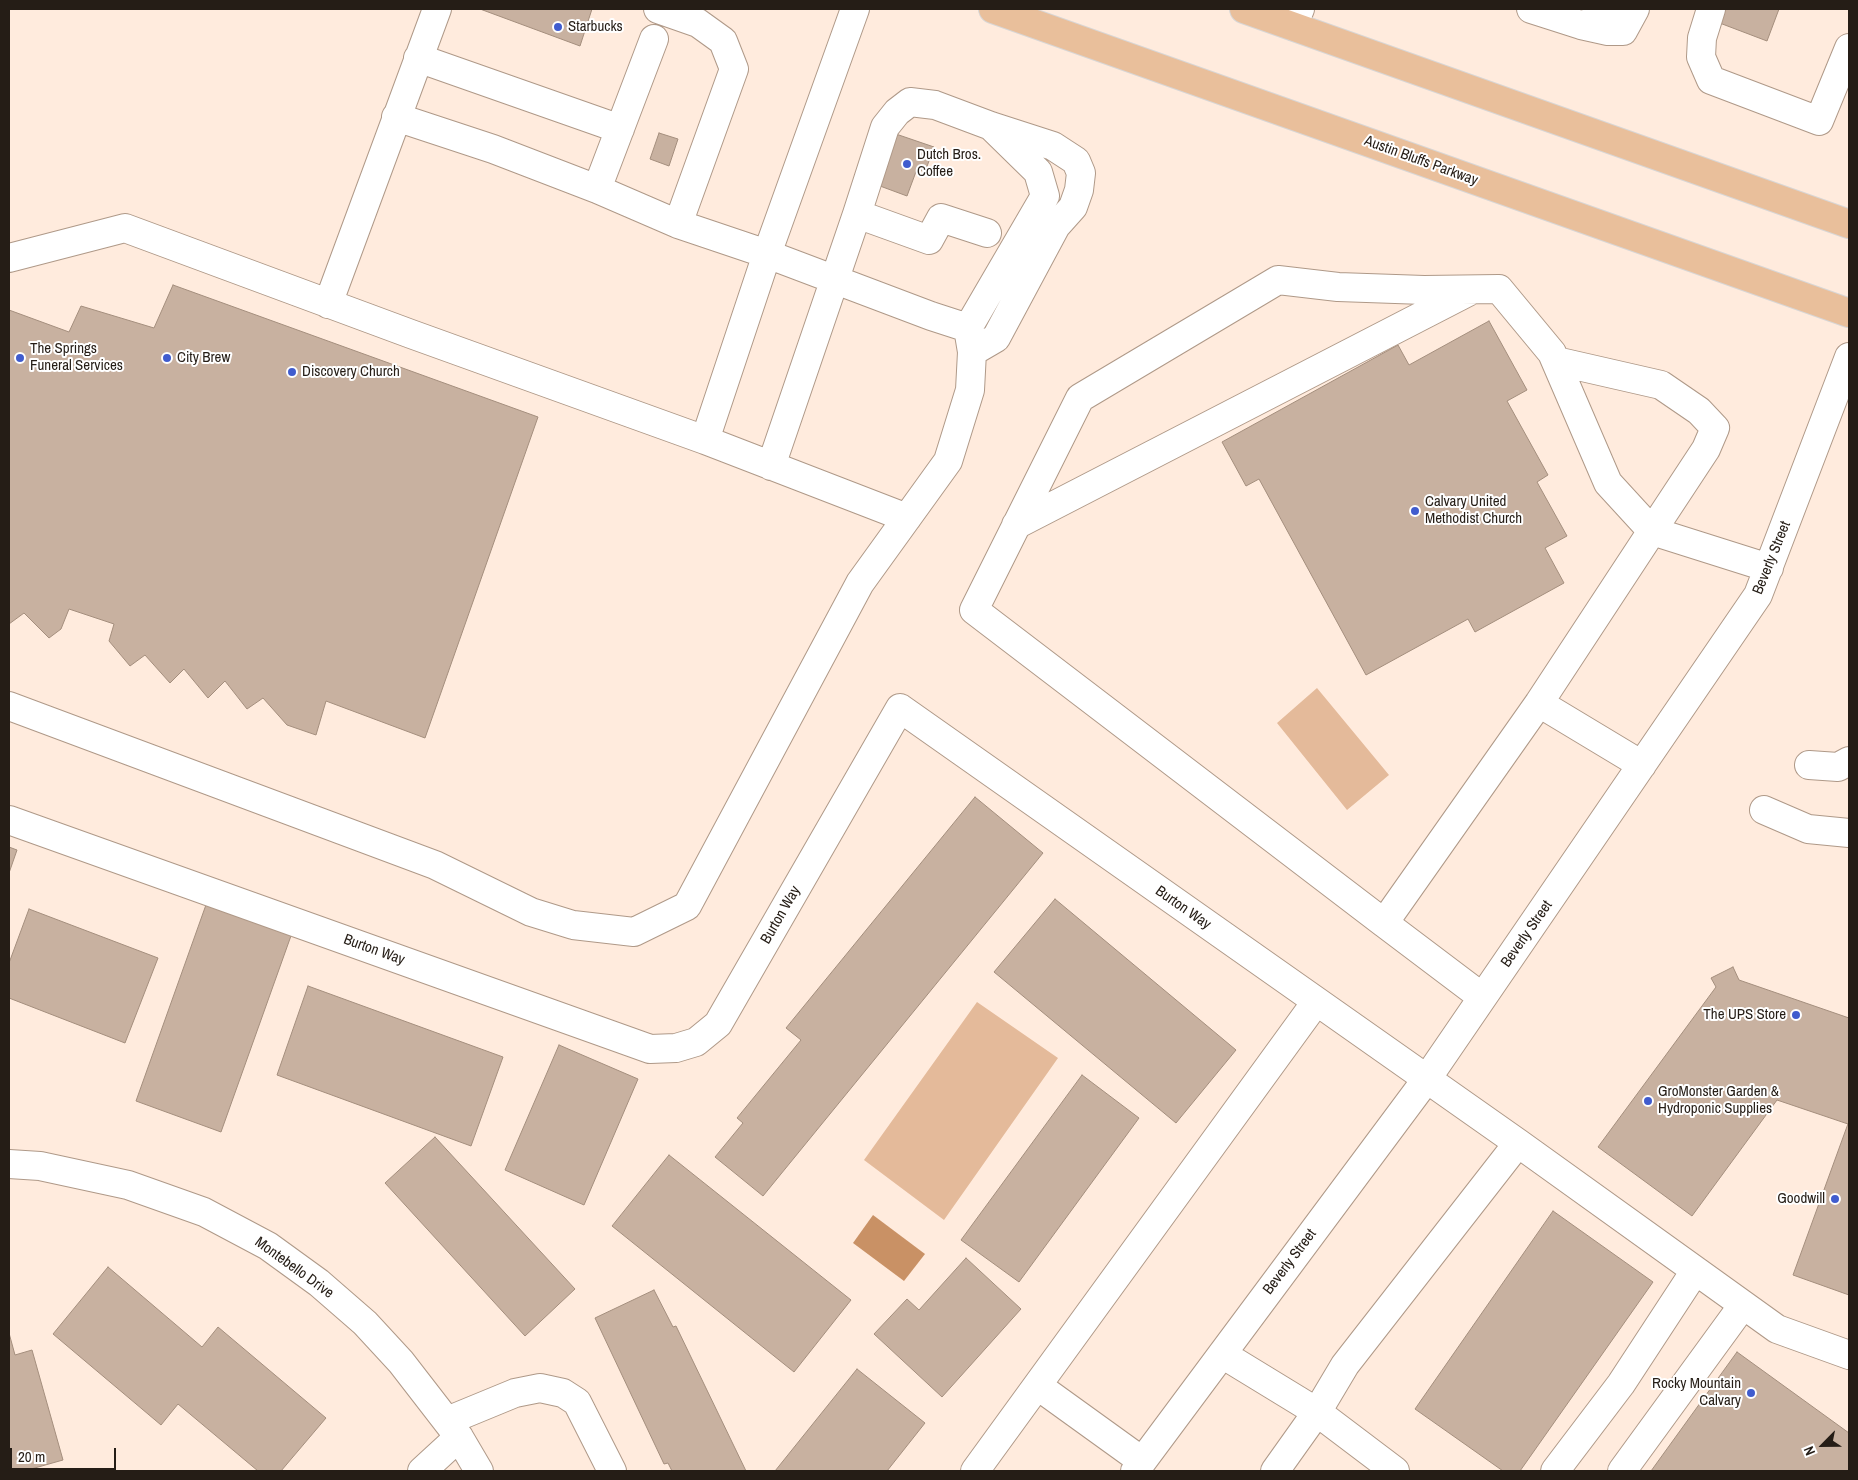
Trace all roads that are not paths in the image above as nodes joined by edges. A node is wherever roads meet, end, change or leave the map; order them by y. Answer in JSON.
{"nodes":[{"id":1,"x":437,"y":9,"type":"edge"},
{"id":2,"x":658,"y":9,"type":"edge"},
{"id":3,"x":855,"y":9,"type":"edge"},
{"id":4,"x":993,"y":9,"type":"edge"},
{"id":5,"x":1244,"y":9,"type":"edge"},
{"id":6,"x":1531,"y":9,"type":"edge"},
{"id":7,"x":1610,"y":9,"type":"edge"},
{"id":8,"x":1635,"y":9,"type":"edge"},
{"id":9,"x":1711,"y":9,"type":"edge"},
{"id":10,"x":1296,"y":18,"type":"edge"},
{"id":11,"x":1581,"y":24,"type":"junction"},
{"id":12,"x":654,"y":39,"type":"dead end"},
{"id":13,"x":1849,"y":48,"type":"edge"},
{"id":14,"x":418,"y":58,"type":"junction"},
{"id":15,"x":396,"y":117,"type":"junction"},
{"id":16,"x":991,"y":126,"type":"junction"},
{"id":17,"x":620,"y":129,"type":"junction"},
{"id":18,"x":597,"y":189,"type":"junction"},
{"id":19,"x":857,"y":214,"type":"junction"},
{"id":20,"x":678,"y":224,"type":"junction"},
{"id":21,"x":1849,"y":224,"type":"edge"},
{"id":22,"x":987,"y":233,"type":"dead end"},
{"id":23,"x":767,"y":254,"type":"junction"},
{"id":24,"x":9,"y":258,"type":"edge"},
{"id":25,"x":834,"y":280,"type":"junction"},
{"id":26,"x":1473,"y":289,"type":"junction"},
{"id":27,"x":328,"y":304,"type":"junction"},
{"id":28,"x":1849,"y":313,"type":"edge"},
{"id":29,"x":970,"y":340,"type":"junction"},
{"id":30,"x":1849,"y":357,"type":"edge"},
{"id":31,"x":1556,"y":361,"type":"junction"},
{"id":32,"x":705,"y":440,"type":"junction"},
{"id":33,"x":771,"y":466,"type":"junction"},
{"id":34,"x":907,"y":518,"type":"junction"},
{"id":35,"x":1016,"y":525,"type":"junction"},
{"id":36,"x":1652,"y":531,"type":"junction"},
{"id":37,"x":1769,"y":568,"type":"junction"},
{"id":38,"x":1539,"y":703,"type":"junction"},
{"id":39,"x":9,"y":706,"type":"edge"},
{"id":40,"x":1849,"y":761,"type":"edge"},
{"id":41,"x":1642,"y":765,"type":"junction"},
{"id":42,"x":1809,"y":765,"type":"dead end"},
{"id":43,"x":1764,"y":810,"type":"dead end"},
{"id":44,"x":9,"y":820,"type":"edge"},
{"id":45,"x":1849,"y":833,"type":"edge"},
{"id":46,"x":1384,"y":923,"type":"junction"},
{"id":47,"x":1482,"y":998,"type":"junction"},
{"id":48,"x":1316,"y":1002,"type":"junction"},
{"id":49,"x":1426,"y":1080,"type":"junction"},
{"id":50,"x":1518,"y":1143,"type":"junction"},
{"id":51,"x":9,"y":1164,"type":"edge"},
{"id":52,"x":1695,"y":1271,"type":"junction"},
{"id":53,"x":1743,"y":1304,"type":"junction"},
{"id":54,"x":1222,"y":1354,"type":"junction"},
{"id":55,"x":1849,"y":1356,"type":"edge"},
{"id":56,"x":1038,"y":1386,"type":"junction"},
{"id":57,"x":1317,"y":1412,"type":"junction"},
{"id":58,"x":453,"y":1429,"type":"junction"},
{"id":59,"x":1139,"y":1466,"type":"edge"},
{"id":60,"x":422,"y":1471,"type":"edge"},
{"id":61,"x":479,"y":1471,"type":"edge"},
{"id":62,"x":612,"y":1471,"type":"edge"},
{"id":63,"x":975,"y":1471,"type":"edge"},
{"id":64,"x":1275,"y":1471,"type":"edge"},
{"id":65,"x":1395,"y":1471,"type":"edge"},
{"id":66,"x":1555,"y":1471,"type":"edge"},
{"id":67,"x":1622,"y":1471,"type":"edge"}],
"edges":[{"from":1,"to":14,"type":"street"},
{"from":2,"to":20,"type":"street"},
{"from":3,"to":23,"type":"street"},
{"from":4,"to":28,"type":"main road","name":"Austin Bluffs Parkway"},
{"from":5,"to":10,"type":"main road"},
{"from":6,"to":11,"type":"street"},
{"from":7,"to":11,"type":"street"},
{"from":8,"to":11,"type":"street"},
{"from":9,"to":13,"type":"street"},
{"from":10,"to":21,"type":"main road"},
{"from":12,"to":17,"type":"street"},
{"from":14,"to":15,"type":"street"},
{"from":14,"to":17,"type":"street"},
{"from":15,"to":18,"type":"street"},
{"from":15,"to":27,"type":"street"},
{"from":16,"to":19,"type":"street"},
{"from":16,"to":29,"type":"street"},
{"from":16,"to":29,"type":"street"},
{"from":17,"to":18,"type":"street"},
{"from":18,"to":20,"type":"street"},
{"from":19,"to":22,"type":"street"},
{"from":19,"to":25,"type":"street"},
{"from":20,"to":23,"type":"street"},
{"from":23,"to":25,"type":"street"},
{"from":23,"to":32,"type":"street"},
{"from":24,"to":27,"type":"street"},
{"from":25,"to":29,"type":"street"},
{"from":25,"to":33,"type":"street"},
{"from":26,"to":31,"type":"street"},
{"from":26,"to":35,"type":"street"},
{"from":26,"to":35,"type":"street"},
{"from":27,"to":32,"type":"street"},
{"from":29,"to":34,"type":"street"},
{"from":30,"to":37,"type":"street","name":"Beverly Street"},
{"from":31,"to":36,"type":"street"},
{"from":31,"to":36,"type":"street"},
{"from":32,"to":33,"type":"street"},
{"from":33,"to":34,"type":"street"},
{"from":34,"to":39,"type":"street"},
{"from":35,"to":46,"type":"street"},
{"from":36,"to":37,"type":"street"},
{"from":36,"to":38,"type":"street"},
{"from":37,"to":41,"type":"street","name":"Beverly Street"},
{"from":38,"to":41,"type":"street"},
{"from":38,"to":46,"type":"street"},
{"from":40,"to":42,"type":"street"},
{"from":41,"to":47,"type":"street","name":"Beverly Street"},
{"from":43,"to":45,"type":"street"},
{"from":44,"to":48,"type":"street","name":"Burton Way"},
{"from":46,"to":47,"type":"street"},
{"from":47,"to":49,"type":"street","name":"Beverly Street"},
{"from":48,"to":49,"type":"street","name":"Burton Way"},
{"from":48,"to":56,"type":"street"},
{"from":49,"to":50,"type":"street","name":"Burton Way"},
{"from":49,"to":54,"type":"street","name":"Beverly Street"},
{"from":50,"to":52,"type":"street","name":"Burton Way"},
{"from":50,"to":57,"type":"street"},
{"from":51,"to":58,"type":"street","name":"Montebello Drive"},
{"from":52,"to":53,"type":"street","name":"Burton Way"},
{"from":52,"to":66,"type":"street"},
{"from":53,"to":55,"type":"street","name":"Burton Way"},
{"from":53,"to":67,"type":"street"},
{"from":54,"to":57,"type":"street"},
{"from":54,"to":59,"type":"street","name":"Beverly Street"},
{"from":56,"to":59,"type":"street"},
{"from":56,"to":63,"type":"street"},
{"from":57,"to":64,"type":"street"},
{"from":57,"to":65,"type":"street"},
{"from":58,"to":60,"type":"street"},
{"from":58,"to":61,"type":"street","name":"Montebello Drive"},
{"from":58,"to":62,"type":"street"}]}
